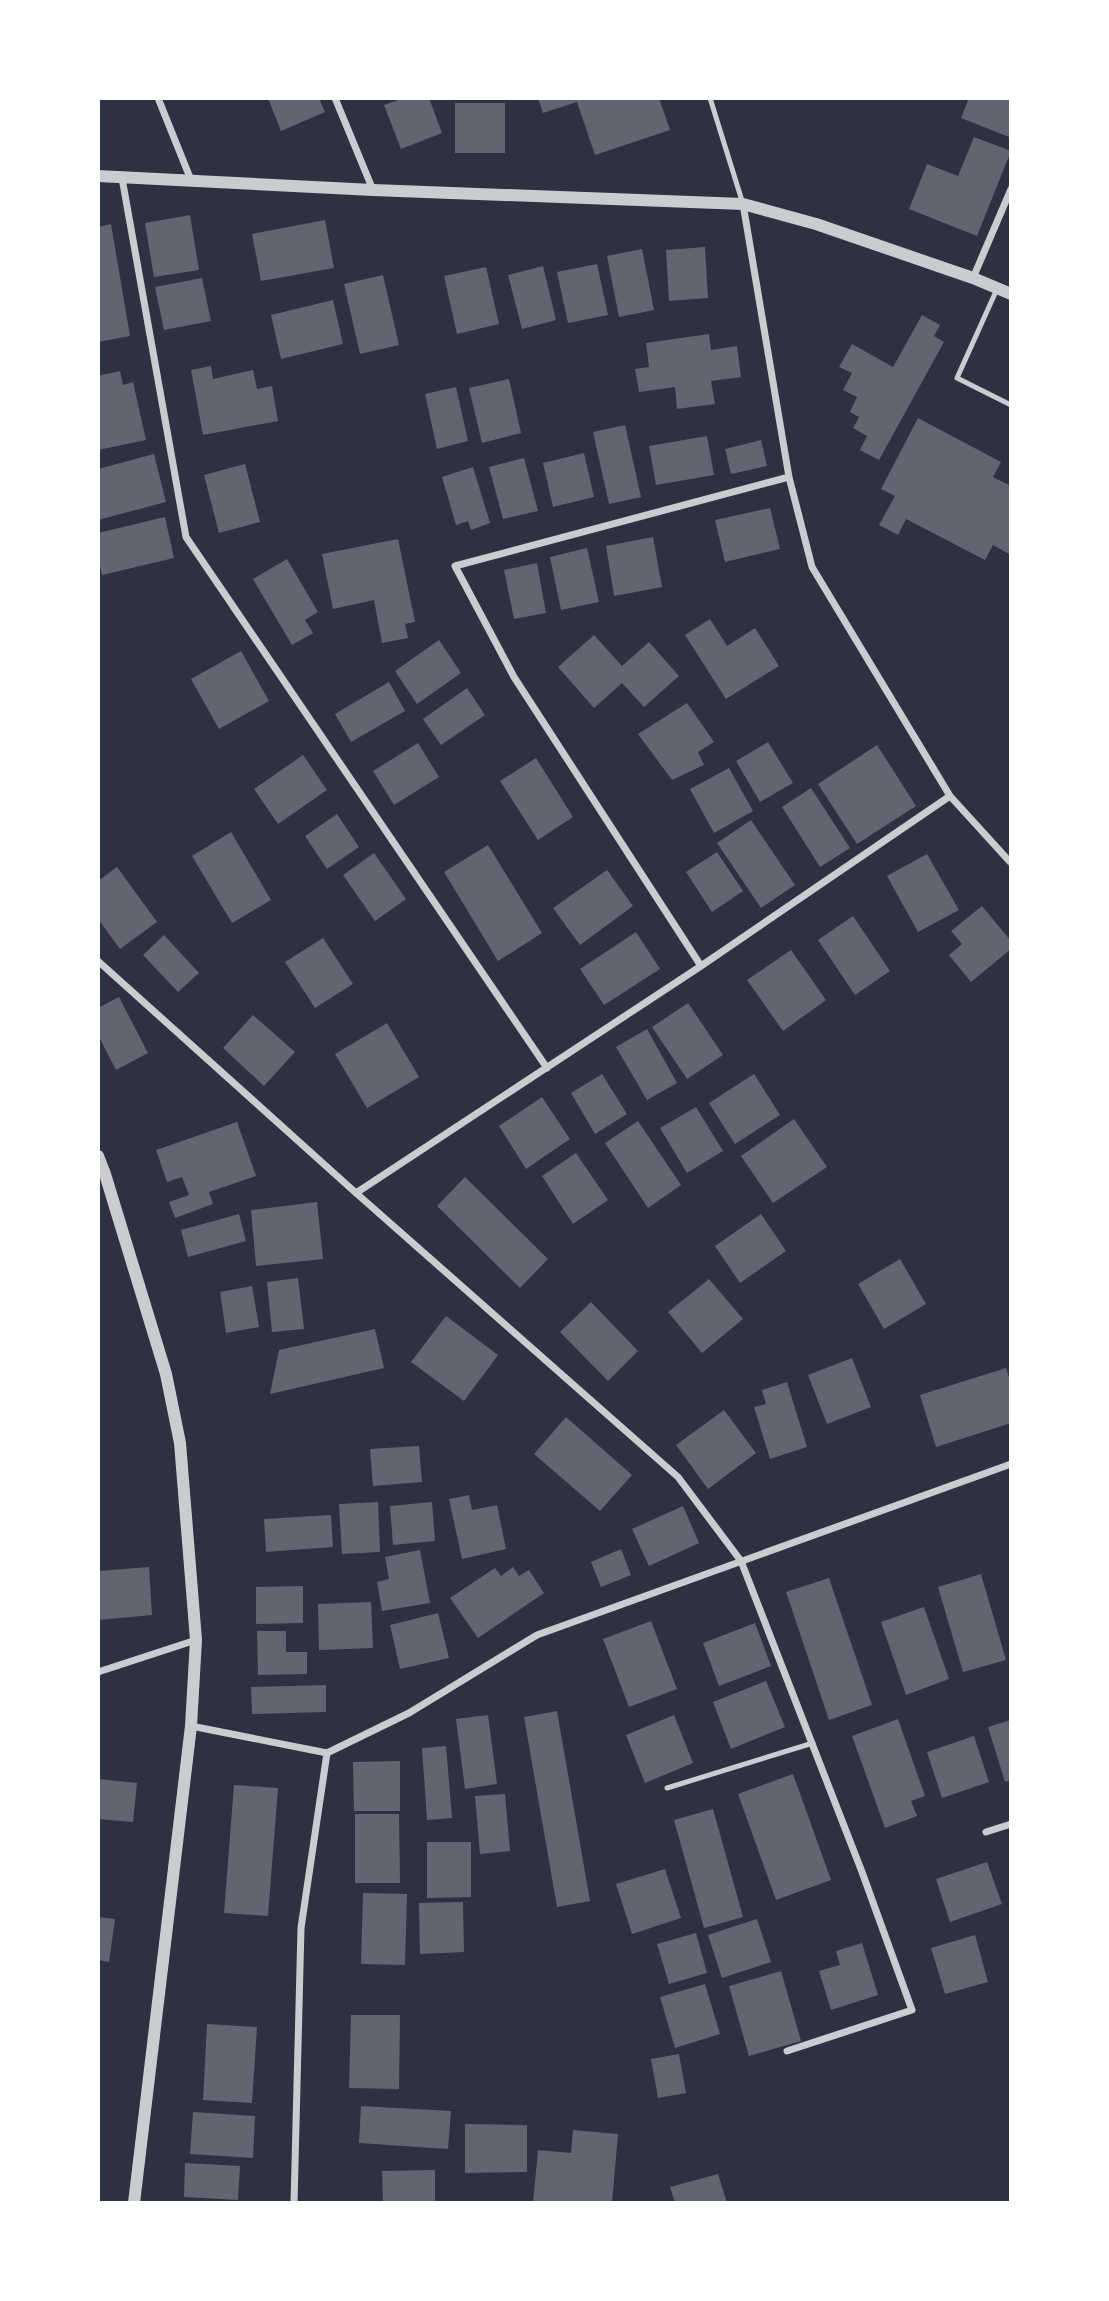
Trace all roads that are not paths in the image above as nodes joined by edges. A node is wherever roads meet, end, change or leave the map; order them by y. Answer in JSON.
{"nodes":[{"id":1,"x":158,"y":98,"type":"edge"},
{"id":2,"x":335,"y":98,"type":"edge"},
{"id":3,"x":710,"y":98,"type":"edge"},
{"id":4,"x":98,"y":176,"type":"edge"},
{"id":5,"x":122,"y":178,"type":"junction"},
{"id":6,"x":191,"y":180,"type":"junction"},
{"id":7,"x":1011,"y":189,"type":"edge"},
{"id":8,"x":373,"y":190,"type":"junction"},
{"id":9,"x":743,"y":204,"type":"junction"},
{"id":10,"x":973,"y":278,"type":"junction"},
{"id":11,"x":997,"y":288,"type":"junction"},
{"id":12,"x":1011,"y":294,"type":"edge"},
{"id":13,"x":1011,"y":405,"type":"edge"},
{"id":14,"x":789,"y":477,"type":"junction"},
{"id":15,"x":950,"y":796,"type":"junction"},
{"id":16,"x":1011,"y":863,"type":"edge"},
{"id":17,"x":98,"y":961,"type":"edge"},
{"id":18,"x":702,"y":967,"type":"junction"},
{"id":19,"x":547,"y":1068,"type":"junction"},
{"id":20,"x":98,"y":1156,"type":"edge"},
{"id":21,"x":102,"y":1175,"type":"edge"},
{"id":22,"x":356,"y":1194,"type":"junction"},
{"id":23,"x":1011,"y":1464,"type":"edge"},
{"id":24,"x":741,"y":1561,"type":"junction"},
{"id":25,"x":196,"y":1640,"type":"junction"},
{"id":26,"x":98,"y":1672,"type":"edge"},
{"id":27,"x":191,"y":1726,"type":"junction"},
{"id":28,"x":813,"y":1743,"type":"junction"},
{"id":29,"x":327,"y":1753,"type":"junction"},
{"id":30,"x":667,"y":1788,"type":"dead end"},
{"id":31,"x":1011,"y":1824,"type":"edge"},
{"id":32,"x":986,"y":1832,"type":"dead end"},
{"id":33,"x":787,"y":2051,"type":"dead end"},
{"id":34,"x":134,"y":2203,"type":"edge"},
{"id":35,"x":294,"y":2203,"type":"edge"}],
"edges":[{"from":1,"to":6,"type":"street"},
{"from":2,"to":8,"type":"street"},
{"from":3,"to":9,"type":"lane"},
{"from":4,"to":5,"type":"street"},
{"from":5,"to":6,"type":"street"},
{"from":5,"to":19,"type":"street"},
{"from":6,"to":8,"type":"street"},
{"from":7,"to":10,"type":"street"},
{"from":8,"to":9,"type":"street"},
{"from":9,"to":10,"type":"street"},
{"from":9,"to":14,"type":"street"},
{"from":10,"to":11,"type":"street"},
{"from":11,"to":12,"type":"street"},
{"from":11,"to":13,"type":"lane"},
{"from":14,"to":15,"type":"street"},
{"from":14,"to":18,"type":"street"},
{"from":15,"to":16,"type":"street"},
{"from":15,"to":18,"type":"street"},
{"from":17,"to":22,"type":"street"},
{"from":18,"to":19,"type":"street"},
{"from":19,"to":22,"type":"street"},
{"from":20,"to":21,"type":"street"},
{"from":21,"to":25,"type":"street"},
{"from":22,"to":24,"type":"street"},
{"from":23,"to":24,"type":"street"},
{"from":24,"to":28,"type":"street"},
{"from":24,"to":29,"type":"street"},
{"from":25,"to":26,"type":"street"},
{"from":25,"to":27,"type":"street"},
{"from":27,"to":29,"type":"street"},
{"from":27,"to":34,"type":"street"},
{"from":28,"to":30,"type":"lane"},
{"from":28,"to":33,"type":"street"},
{"from":29,"to":35,"type":"street"},
{"from":31,"to":32,"type":"street"}]}
